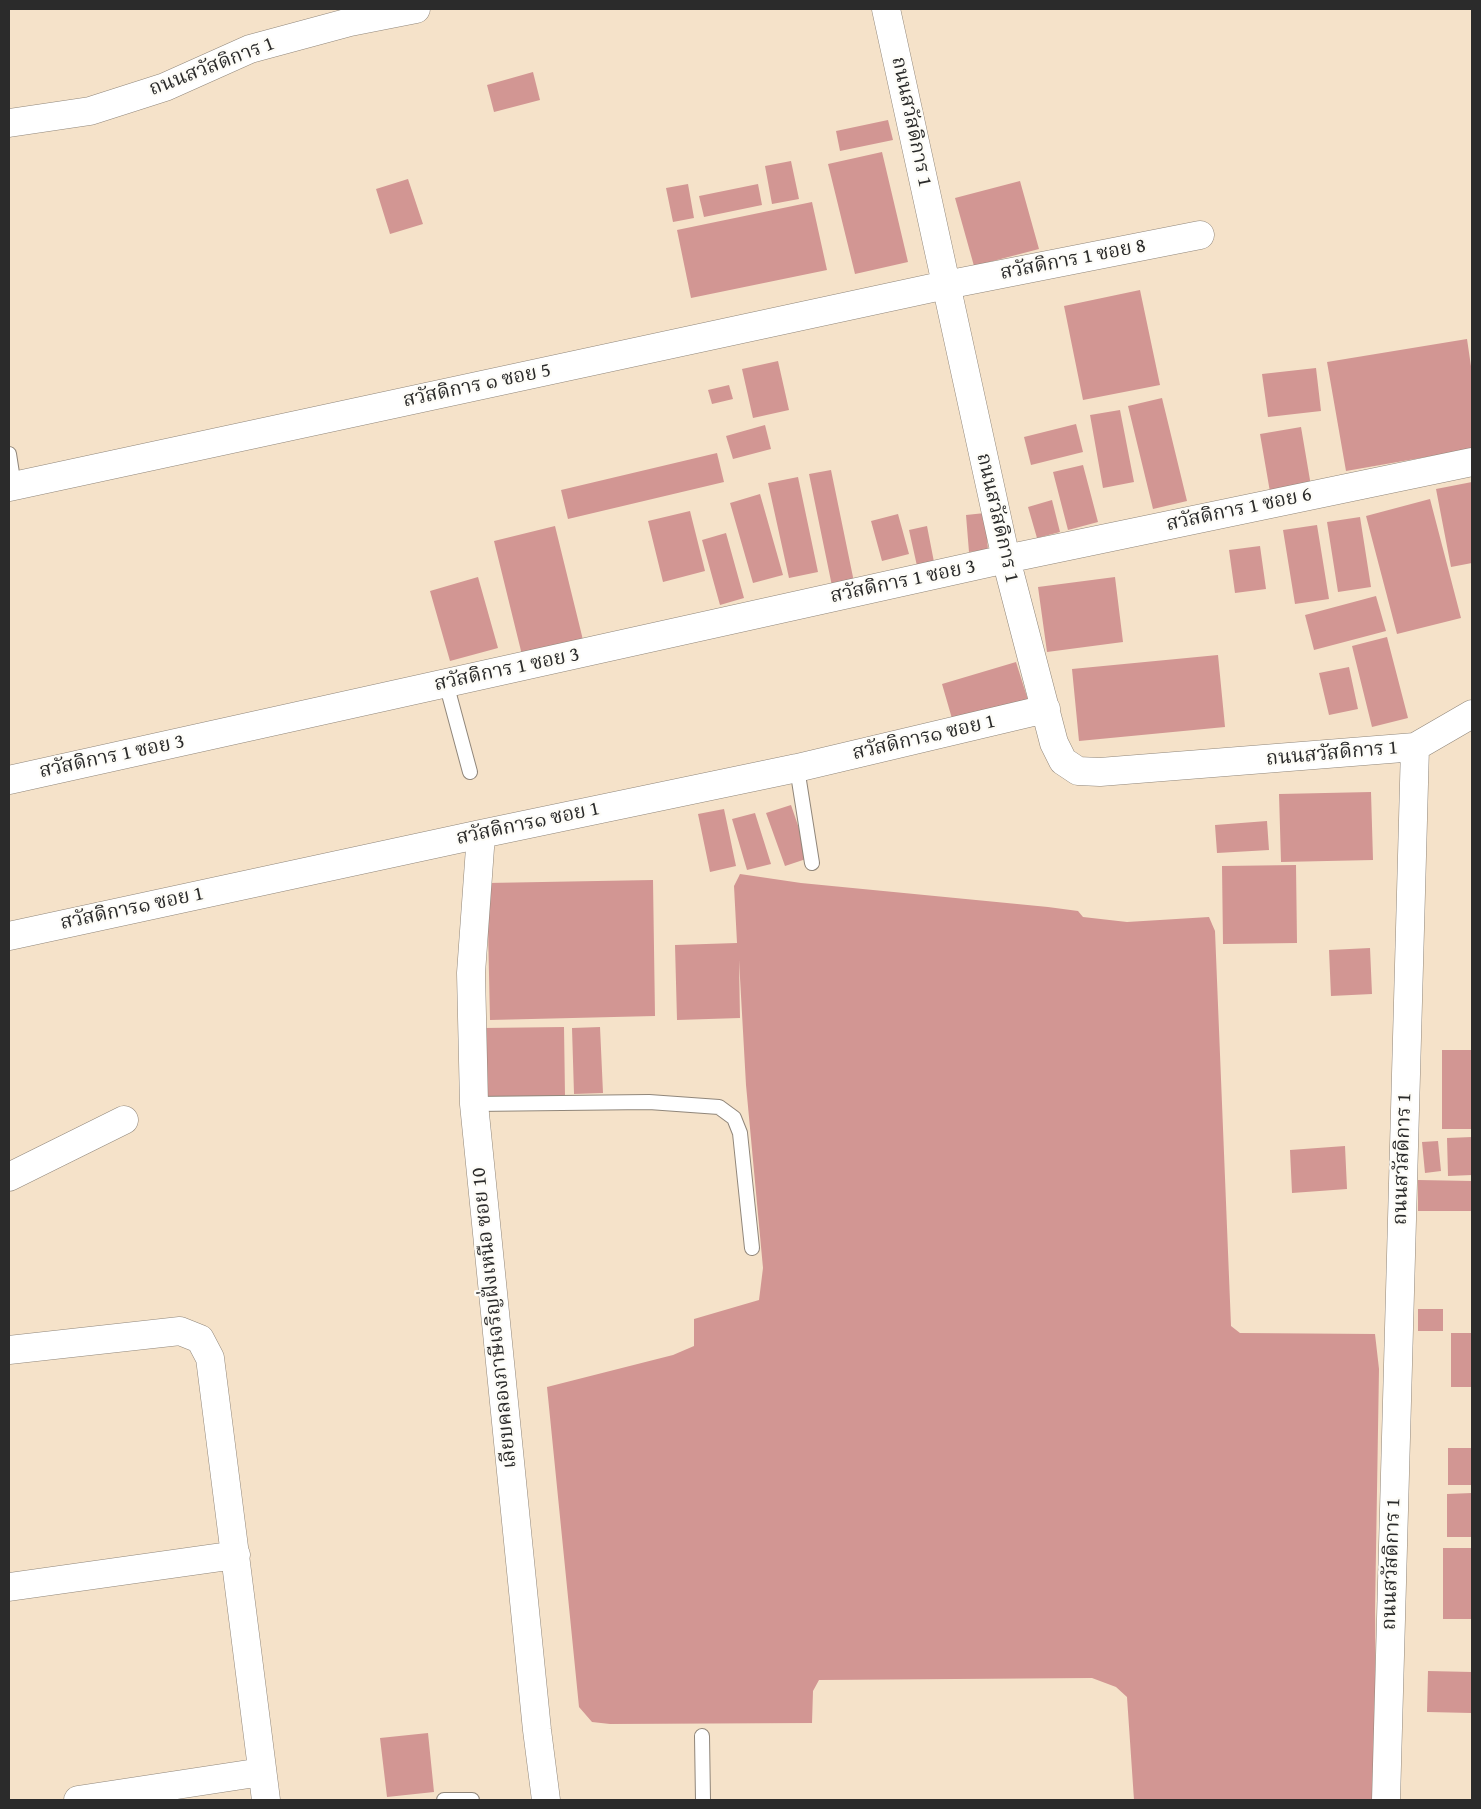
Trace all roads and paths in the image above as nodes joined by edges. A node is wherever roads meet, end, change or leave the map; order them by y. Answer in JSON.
{"nodes":[{"id":1,"x":416,"y":9,"type":"edge"},
{"id":2,"x":886,"y":9,"type":"edge"},
{"id":3,"x":9,"y":123,"type":"edge"},
{"id":4,"x":1200,"y":235,"type":"dead end"},
{"id":5,"x":946,"y":285,"type":"junction"},
{"id":6,"x":9,"y":454,"type":"edge"},
{"id":7,"x":1472,"y":462,"type":"edge"},
{"id":8,"x":12,"y":486,"type":"edge"},
{"id":9,"x":1006,"y":559,"type":"junction"},
{"id":10,"x":446,"y":683,"type":"junction"},
{"id":11,"x":1046,"y":709,"type":"junction"},
{"id":12,"x":1472,"y":714,"type":"edge"},
{"id":13,"x":1414,"y":747,"type":"junction"},
{"id":14,"x":797,"y":768,"type":"junction"},
{"id":15,"x":470,"y":772,"type":"dead end"},
{"id":16,"x":9,"y":780,"type":"edge"},
{"id":17,"x":481,"y":834,"type":"junction"},
{"id":18,"x":812,"y":863,"type":"dead end"},
{"id":19,"x":9,"y":936,"type":"edge"},
{"id":20,"x":474,"y":1104,"type":"junction"},
{"id":21,"x":124,"y":1120,"type":"dead end"},
{"id":22,"x":9,"y":1177,"type":"edge"},
{"id":23,"x":752,"y":1248,"type":"dead end"},
{"id":24,"x":9,"y":1350,"type":"edge"},
{"id":25,"x":236,"y":1555,"type":"junction"},
{"id":26,"x":9,"y":1587,"type":"edge"},
{"id":27,"x":702,"y":1736,"type":"dead end"},
{"id":28,"x":262,"y":1772,"type":"junction"},
{"id":29,"x":78,"y":1800,"type":"edge"},
{"id":30,"x":266,"y":1800,"type":"edge"},
{"id":31,"x":444,"y":1800,"type":"edge"},
{"id":32,"x":472,"y":1800,"type":"edge"},
{"id":33,"x":546,"y":1800,"type":"edge"},
{"id":34,"x":703,"y":1800,"type":"edge"},
{"id":35,"x":1386,"y":1800,"type":"edge"}],
"edges":[{"from":1,"to":3,"type":"street","name":"ถนนสวัสดิการ 1"},
{"from":2,"to":5,"type":"street","name":"ถนนสวัสดิการ 1"},
{"from":4,"to":5,"type":"street","name":"สวัสดิการ 1 ซอย 8"},
{"from":5,"to":8,"type":"street","name":"สวัสดิการ ๑ ซอย 5"},
{"from":5,"to":9,"type":"street","name":"ถนนสวัสดิการ 1"},
{"from":6,"to":8,"type":"lane"},
{"from":7,"to":9,"type":"street","name":"สวัสดิการ 1 ซอย 6"},
{"from":9,"to":10,"type":"street","name":"สวัสดิการ 1 ซอย 3"},
{"from":9,"to":11,"type":"street","name":"ถนนสวัสดิการ 1"},
{"from":10,"to":15,"type":"lane"},
{"from":10,"to":16,"type":"street","name":"สวัสดิการ 1 ซอย 3"},
{"from":11,"to":13,"type":"street","name":"ถนนสวัสดิการ 1"},
{"from":11,"to":14,"type":"street","name":"สวัสดิการ๑ ซอย 1"},
{"from":12,"to":13,"type":"street"},
{"from":13,"to":35,"type":"street","name":"ถนนสวัสดิการ 1"},
{"from":14,"to":17,"type":"street","name":"สวัสดิการ๑ ซอย 1"},
{"from":14,"to":18,"type":"lane"},
{"from":17,"to":19,"type":"street","name":"สวัสดิการ๑ ซอย 1"},
{"from":17,"to":20,"type":"street","name":"เลียบคลองภาษีเจริญฝั่งเหนือ ซอย 10"},
{"from":20,"to":23,"type":"lane"},
{"from":20,"to":33,"type":"street","name":"เลียบคลองภาษีเจริญฝั่งเหนือ ซอย 10"},
{"from":21,"to":22,"type":"street"},
{"from":24,"to":25,"type":"street"},
{"from":25,"to":26,"type":"street"},
{"from":25,"to":28,"type":"street"},
{"from":27,"to":34,"type":"lane"},
{"from":28,"to":29,"type":"street"},
{"from":28,"to":30,"type":"street"},
{"from":31,"to":32,"type":"lane"}]}
